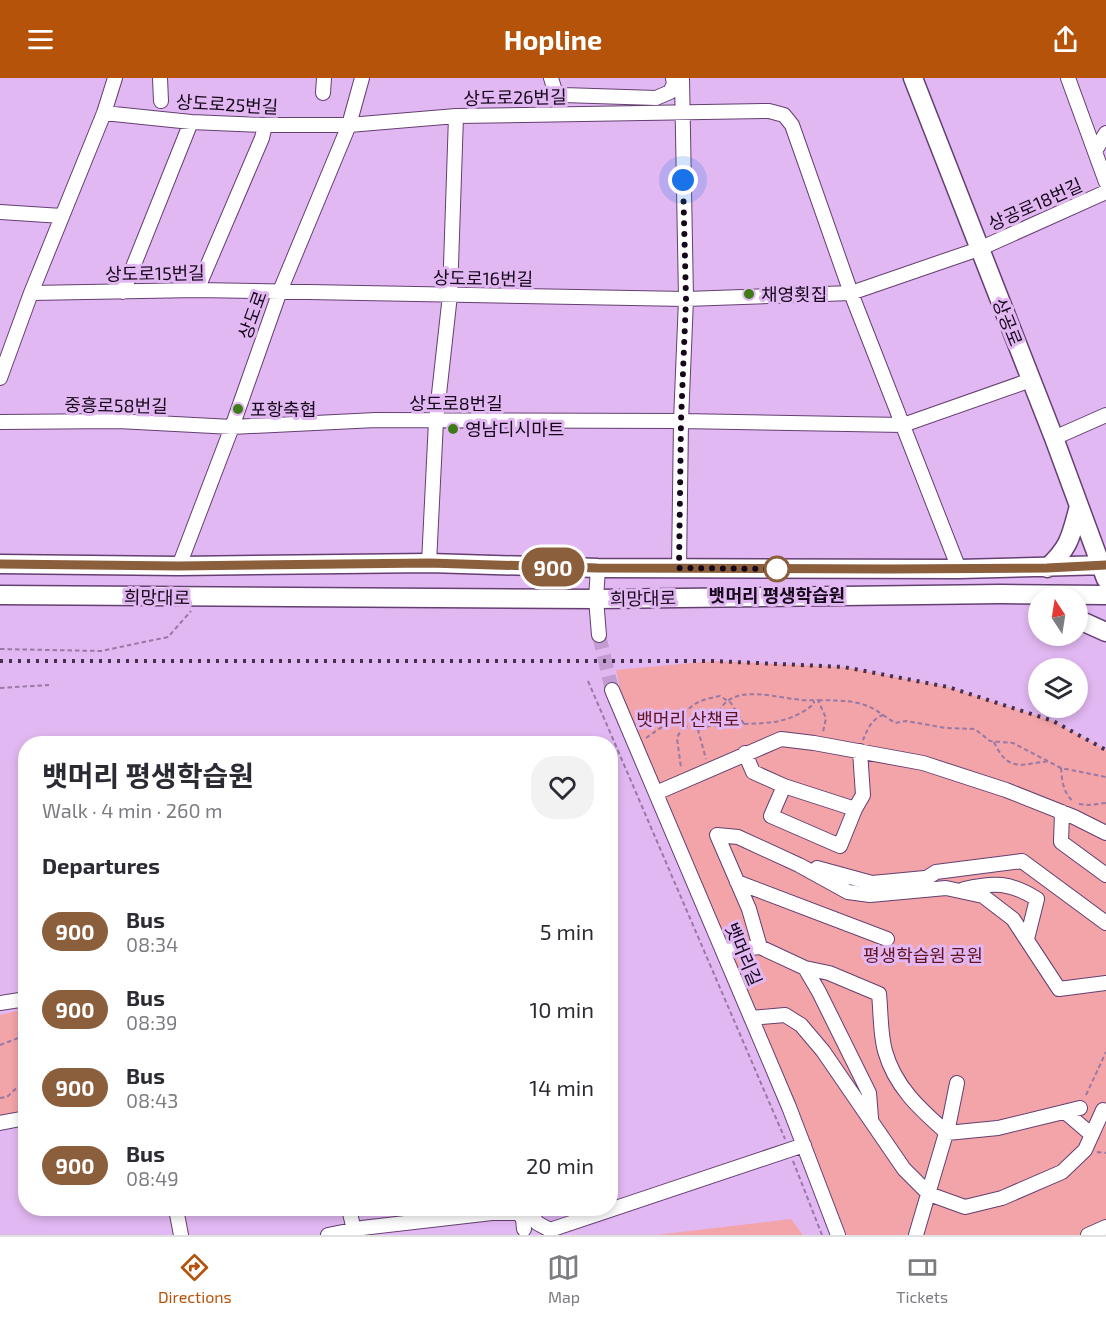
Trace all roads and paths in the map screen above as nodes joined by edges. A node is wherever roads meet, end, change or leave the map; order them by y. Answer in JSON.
{"nodes":[{"id":1,"x":116,"y":78,"type":"edge"},
{"id":2,"x":160,"y":78,"type":"edge"},
{"id":3,"x":324,"y":78,"type":"edge"},
{"id":4,"x":362,"y":78,"type":"edge"},
{"id":5,"x":551,"y":78,"type":"edge"},
{"id":6,"x":674,"y":78,"type":"edge"},
{"id":7,"x":682,"y":78,"type":"edge"},
{"id":8,"x":913,"y":78,"type":"edge"},
{"id":9,"x":1068,"y":78,"type":"edge"},
{"id":10,"x":323,"y":93,"type":"dead end"},
{"id":11,"x":161,"y":101,"type":"dead end"},
{"id":12,"x":682,"y":112,"type":"junction"},
{"id":13,"x":104,"y":113,"type":"junction"},
{"id":14,"x":456,"y":116,"type":"junction"},
{"id":15,"x":191,"y":122,"type":"junction"},
{"id":16,"x":265,"y":125,"type":"junction"},
{"id":17,"x":350,"y":125,"type":"junction"},
{"id":18,"x":1106,"y":133,"type":"edge"},
{"id":19,"x":1095,"y":151,"type":"junction"},
{"id":20,"x":1106,"y":182,"type":"edge"},
{"id":21,"x":1106,"y":192,"type":"edge"},
{"id":22,"x":0,"y":212,"type":"edge"},
{"id":23,"x":62,"y":216,"type":"junction"},
{"id":24,"x":979,"y":249,"type":"junction"},
{"id":25,"x":197,"y":290,"type":"junction"},
{"id":26,"x":280,"y":291,"type":"junction"},
{"id":27,"x":123,"y":292,"type":"junction"},
{"id":28,"x":851,"y":292,"type":"junction"},
{"id":29,"x":31,"y":293,"type":"junction"},
{"id":30,"x":450,"y":295,"type":"junction"},
{"id":31,"x":686,"y":299,"type":"junction"},
{"id":32,"x":0,"y":378,"type":"edge"},
{"id":33,"x":1031,"y":380,"type":"junction"},
{"id":34,"x":1106,"y":415,"type":"edge"},
{"id":35,"x":436,"y":421,"type":"junction"},
{"id":36,"x":681,"y":421,"type":"junction"},
{"id":37,"x":0,"y":422,"type":"edge"},
{"id":38,"x":903,"y":424,"type":"junction"},
{"id":39,"x":232,"y":427,"type":"junction"},
{"id":40,"x":1054,"y":438,"type":"junction"},
{"id":41,"x":1080,"y":510,"type":"junction"},
{"id":42,"x":1106,"y":536,"type":"edge"},
{"id":43,"x":429,"y":563,"type":"junction"},
{"id":44,"x":0,"y":564,"type":"edge"},
{"id":45,"x":178,"y":566,"type":"junction"},
{"id":46,"x":597,"y":568,"type":"junction"},
{"id":47,"x":679,"y":568,"type":"junction"},
{"id":48,"x":1047,"y":568,"type":"junction"},
{"id":49,"x":959,"y":569,"type":"junction"},
{"id":50,"x":1104,"y":570,"type":"edge"},
{"id":51,"x":1001,"y":594,"type":"junction"},
{"id":52,"x":0,"y":595,"type":"edge"},
{"id":53,"x":1106,"y":595,"type":"edge"},
{"id":54,"x":202,"y":597,"type":"junction"},
{"id":55,"x":596,"y":599,"type":"junction"},
{"id":56,"x":1028,"y":602,"type":"edge"},
{"id":57,"x":1088,"y":624,"type":"edge"},
{"id":58,"x":1106,"y":632,"type":"edge"},
{"id":59,"x":599,"y":635,"type":"tunnel mouth"},
{"id":60,"x":0,"y":649,"type":"edge"},
{"id":61,"x":588,"y":681,"type":"dead end"},
{"id":62,"x":49,"y":685,"type":"dead end"},
{"id":63,"x":0,"y":688,"type":"edge"},
{"id":64,"x":612,"y":690,"type":"tunnel mouth"},
{"id":65,"x":728,"y":700,"type":"junction"},
{"id":66,"x":816,"y":700,"type":"junction"},
{"id":67,"x":883,"y":716,"type":"junction"},
{"id":68,"x":679,"y":720,"type":"junction"},
{"id":69,"x":744,"y":724,"type":"junction"},
{"id":70,"x":683,"y":726,"type":"junction"},
{"id":71,"x":714,"y":726,"type":"junction"},
{"id":72,"x":698,"y":730,"type":"junction"},
{"id":73,"x":612,"y":736,"type":"edge"},
{"id":74,"x":994,"y":741,"type":"junction"},
{"id":75,"x":820,"y":744,"type":"junction"},
{"id":76,"x":636,"y":745,"type":"junction"},
{"id":77,"x":618,"y":750,"type":"edge"},
{"id":78,"x":860,"y":752,"type":"junction"},
{"id":79,"x":745,"y":753,"type":"junction"},
{"id":80,"x":1048,"y":761,"type":"junction"},
{"id":81,"x":714,"y":767,"type":"junction"},
{"id":82,"x":1061,"y":768,"type":"junction"},
{"id":83,"x":1106,"y":777,"type":"edge"},
{"id":84,"x":684,"y":780,"type":"junction"},
{"id":85,"x":784,"y":786,"type":"junction"},
{"id":86,"x":656,"y":793,"type":"junction"},
{"id":87,"x":1106,"y":802,"type":"edge"},
{"id":88,"x":855,"y":809,"type":"junction"},
{"id":89,"x":1062,"y":812,"type":"junction"},
{"id":90,"x":1106,"y":833,"type":"edge"},
{"id":91,"x":799,"y":864,"type":"junction"},
{"id":92,"x":1106,"y":875,"type":"edge"},
{"id":93,"x":927,"y":878,"type":"junction"},
{"id":94,"x":1048,"y":879,"type":"junction"},
{"id":95,"x":737,"y":882,"type":"junction"},
{"id":96,"x":906,"y":891,"type":"junction"},
{"id":97,"x":959,"y":891,"type":"junction"},
{"id":98,"x":1037,"y":899,"type":"junction"},
{"id":99,"x":1106,"y":923,"type":"edge"},
{"id":100,"x":887,"y":939,"type":"dead end"},
{"id":101,"x":1027,"y":939,"type":"junction"},
{"id":102,"x":760,"y":947,"type":"junction"},
{"id":103,"x":723,"y":951,"type":"junction"},
{"id":104,"x":805,"y":968,"type":"junction"},
{"id":105,"x":1106,"y":983,"type":"edge"},
{"id":106,"x":18,"y":1000,"type":"edge"},
{"id":107,"x":0,"y":1003,"type":"edge"},
{"id":108,"x":751,"y":1018,"type":"junction"},
{"id":109,"x":18,"y":1038,"type":"edge"},
{"id":110,"x":0,"y":1045,"type":"edge"},
{"id":111,"x":1106,"y":1052,"type":"edge"},
{"id":112,"x":957,"y":1083,"type":"dead end"},
{"id":113,"x":18,"y":1086,"type":"edge"},
{"id":114,"x":0,"y":1098,"type":"edge"},
{"id":115,"x":1080,"y":1108,"type":"joint"},
{"id":116,"x":1103,"y":1110,"type":"dead end"},
{"id":117,"x":1065,"y":1112,"type":"junction"},
{"id":118,"x":18,"y":1120,"type":"edge"},
{"id":119,"x":0,"y":1123,"type":"edge"},
{"id":120,"x":872,"y":1123,"type":"junction"},
{"id":121,"x":947,"y":1133,"type":"junction"},
{"id":122,"x":1092,"y":1135,"type":"junction"},
{"id":123,"x":804,"y":1145,"type":"junction"},
{"id":124,"x":789,"y":1150,"type":"junction"},
{"id":125,"x":929,"y":1194,"type":"junction"},
{"id":126,"x":618,"y":1209,"type":"edge"},
{"id":127,"x":177,"y":1216,"type":"edge"},
{"id":128,"x":351,"y":1216,"type":"edge"},
{"id":129,"x":468,"y":1216,"type":"edge"},
{"id":130,"x":521,"y":1216,"type":"edge"},
{"id":131,"x":597,"y":1216,"type":"edge"},
{"id":132,"x":1106,"y":1227,"type":"edge"},
{"id":133,"x":529,"y":1229,"type":"edge"},
{"id":134,"x":354,"y":1230,"type":"junction"},
{"id":135,"x":551,"y":1232,"type":"edge"},
{"id":136,"x":336,"y":1234,"type":"edge"},
{"id":137,"x":181,"y":1235,"type":"edge"},
{"id":138,"x":822,"y":1235,"type":"edge"},
{"id":139,"x":838,"y":1235,"type":"edge"},
{"id":140,"x":916,"y":1235,"type":"edge"},
{"id":141,"x":1088,"y":1235,"type":"edge"}],
"edges":[{"from":1,"to":13,"type":"street"},
{"from":2,"to":11,"type":"street"},
{"from":3,"to":10,"type":"street"},
{"from":4,"to":17,"type":"street","name":"상도로"},
{"from":5,"to":6,"type":"street"},
{"from":7,"to":12,"type":"street"},
{"from":8,"to":24,"type":"main road","name":"상공로"},
{"from":9,"to":19,"type":"street"},
{"from":12,"to":14,"type":"street","name":"상도로26번길"},
{"from":12,"to":28,"type":"street","name":"상도로26번길"},
{"from":12,"to":31,"type":"street"},
{"from":13,"to":15,"type":"street","name":"상도로25번길"},
{"from":13,"to":23,"type":"street"},
{"from":14,"to":17,"type":"street","name":"상도로26번길"},
{"from":14,"to":30,"type":"street"},
{"from":15,"to":16,"type":"street","name":"상도로25번길"},
{"from":15,"to":27,"type":"street"},
{"from":16,"to":17,"type":"street","name":"상도로25번길"},
{"from":16,"to":25,"type":"street"},
{"from":17,"to":26,"type":"street","name":"상도로"},
{"from":18,"to":19,"type":"street"},
{"from":19,"to":20,"type":"street"},
{"from":21,"to":24,"type":"street","name":"상공로18번길"},
{"from":22,"to":23,"type":"street"},
{"from":23,"to":29,"type":"street"},
{"from":24,"to":28,"type":"street","name":"상도로16번길"},
{"from":24,"to":33,"type":"main road","name":"상공로"},
{"from":25,"to":26,"type":"street","name":"상도로15번길"},
{"from":25,"to":27,"type":"street","name":"상도로15번길"},
{"from":26,"to":30,"type":"street","name":"상도로16번길"},
{"from":26,"to":39,"type":"street","name":"상도로"},
{"from":27,"to":29,"type":"street","name":"상도로15번길"},
{"from":28,"to":31,"type":"street","name":"상도로16번길"},
{"from":28,"to":38,"type":"street"},
{"from":29,"to":32,"type":"street"},
{"from":30,"to":31,"type":"street","name":"상도로16번길"},
{"from":30,"to":35,"type":"street"},
{"from":31,"to":36,"type":"street"},
{"from":33,"to":38,"type":"street","name":"상도로8번길"},
{"from":33,"to":40,"type":"main road","name":"상공로"},
{"from":34,"to":40,"type":"street"},
{"from":35,"to":36,"type":"street","name":"상도로8번길"},
{"from":35,"to":39,"type":"street","name":"상도로8번길"},
{"from":35,"to":43,"type":"street"},
{"from":36,"to":38,"type":"street","name":"상도로8번길"},
{"from":36,"to":47,"type":"street","name":"희망대로"},
{"from":37,"to":39,"type":"street","name":"중흥로58번길"},
{"from":38,"to":49,"type":"street"},
{"from":39,"to":45,"type":"street","name":"상도로"},
{"from":40,"to":41,"type":"main road","name":"상공로"},
{"from":41,"to":42,"type":"main road"},
{"from":41,"to":48,"type":"main road"},
{"from":41,"to":50,"type":"main road","name":"상공로"},
{"from":43,"to":45,"type":"main road","name":"희망대로"},
{"from":43,"to":46,"type":"main road","name":"희망대로"},
{"from":44,"to":45,"type":"main road","name":"희망대로"},
{"from":46,"to":47,"type":"main road","name":"희망대로"},
{"from":46,"to":55,"type":"street"},
{"from":47,"to":49,"type":"main road","name":"희망대로"},
{"from":48,"to":49,"type":"main road","name":"희망대로"},
{"from":48,"to":50,"type":"main road","name":"희망대로"},
{"from":51,"to":53,"type":"main road","name":"희망대로"},
{"from":51,"to":55,"type":"main road","name":"희망대로"},
{"from":51,"to":56,"type":"main road"},
{"from":52,"to":54,"type":"main road","name":"희망대로"},
{"from":54,"to":55,"type":"main road","name":"희망대로"},
{"from":54,"to":60,"type":"path"},
{"from":55,"to":59,"type":"street"},
{"from":57,"to":58,"type":"main road"},
{"from":61,"to":73,"type":"path"},
{"from":62,"to":63,"type":"path"},
{"from":64,"to":76,"type":"street","name":"뱃머리길"},
{"from":65,"to":66,"type":"path"},
{"from":65,"to":68,"type":"path"},
{"from":65,"to":69,"type":"path"},
{"from":65,"to":71,"type":"path"},
{"from":66,"to":67,"type":"path"},
{"from":66,"to":69,"type":"path"},
{"from":66,"to":75,"type":"path"},
{"from":67,"to":74,"type":"path"},
{"from":67,"to":78,"type":"path"},
{"from":68,"to":70,"type":"path"},
{"from":68,"to":76,"type":"path"},
{"from":69,"to":71,"type":"path"},
{"from":70,"to":72,"type":"path"},
{"from":70,"to":84,"type":"path"},
{"from":71,"to":72,"type":"path"},
{"from":72,"to":81,"type":"path"},
{"from":74,"to":80,"type":"path"},
{"from":74,"to":80,"type":"path"},
{"from":75,"to":78,"type":"street"},
{"from":75,"to":79,"type":"street"},
{"from":76,"to":86,"type":"street","name":"뱃머리길"},
{"from":77,"to":124,"type":"path"},
{"from":78,"to":88,"type":"street"},
{"from":78,"to":89,"type":"street"},
{"from":79,"to":81,"type":"street"},
{"from":79,"to":85,"type":"street"},
{"from":80,"to":82,"type":"path"},
{"from":81,"to":84,"type":"street"},
{"from":82,"to":83,"type":"path"},
{"from":82,"to":87,"type":"path"},
{"from":84,"to":86,"type":"street"},
{"from":85,"to":88,"type":"street"},
{"from":85,"to":88,"type":"street"},
{"from":86,"to":103,"type":"street","name":"뱃머리길"},
{"from":89,"to":90,"type":"street"},
{"from":89,"to":92,"type":"street"},
{"from":91,"to":93,"type":"street"},
{"from":91,"to":95,"type":"street"},
{"from":91,"to":96,"type":"street"},
{"from":93,"to":94,"type":"street"},
{"from":93,"to":96,"type":"street"},
{"from":94,"to":98,"type":"street"},
{"from":94,"to":99,"type":"street"},
{"from":95,"to":100,"type":"street"},
{"from":95,"to":102,"type":"street"},
{"from":96,"to":97,"type":"street"},
{"from":97,"to":98,"type":"street"},
{"from":97,"to":101,"type":"street"},
{"from":98,"to":101,"type":"street"},
{"from":101,"to":105,"type":"street"},
{"from":102,"to":103,"type":"street"},
{"from":102,"to":104,"type":"street"},
{"from":103,"to":108,"type":"street","name":"뱃머리길"},
{"from":104,"to":120,"type":"street"},
{"from":104,"to":121,"type":"street"},
{"from":106,"to":107,"type":"street"},
{"from":108,"to":120,"type":"street"},
{"from":108,"to":123,"type":"street","name":"뱃머리길"},
{"from":109,"to":110,"type":"path"},
{"from":111,"to":115,"type":"path"},
{"from":112,"to":121,"type":"street"},
{"from":113,"to":114,"type":"path"},
{"from":115,"to":117,"type":"street"},
{"from":116,"to":122,"type":"street"},
{"from":117,"to":121,"type":"street"},
{"from":117,"to":122,"type":"street"},
{"from":118,"to":119,"type":"street"},
{"from":120,"to":125,"type":"street"},
{"from":121,"to":125,"type":"street"},
{"from":122,"to":125,"type":"street"},
{"from":123,"to":124,"type":"street"},
{"from":123,"to":139,"type":"street","name":"뱃머리길"},
{"from":124,"to":126,"type":"street"},
{"from":124,"to":138,"type":"path"},
{"from":125,"to":140,"type":"street"},
{"from":127,"to":137,"type":"street"},
{"from":128,"to":134,"type":"street"},
{"from":129,"to":134,"type":"street"},
{"from":130,"to":133,"type":"street"},
{"from":131,"to":135,"type":"street"},
{"from":132,"to":141,"type":"street"},
{"from":133,"to":135,"type":"street"},
{"from":134,"to":136,"type":"street"}]}
